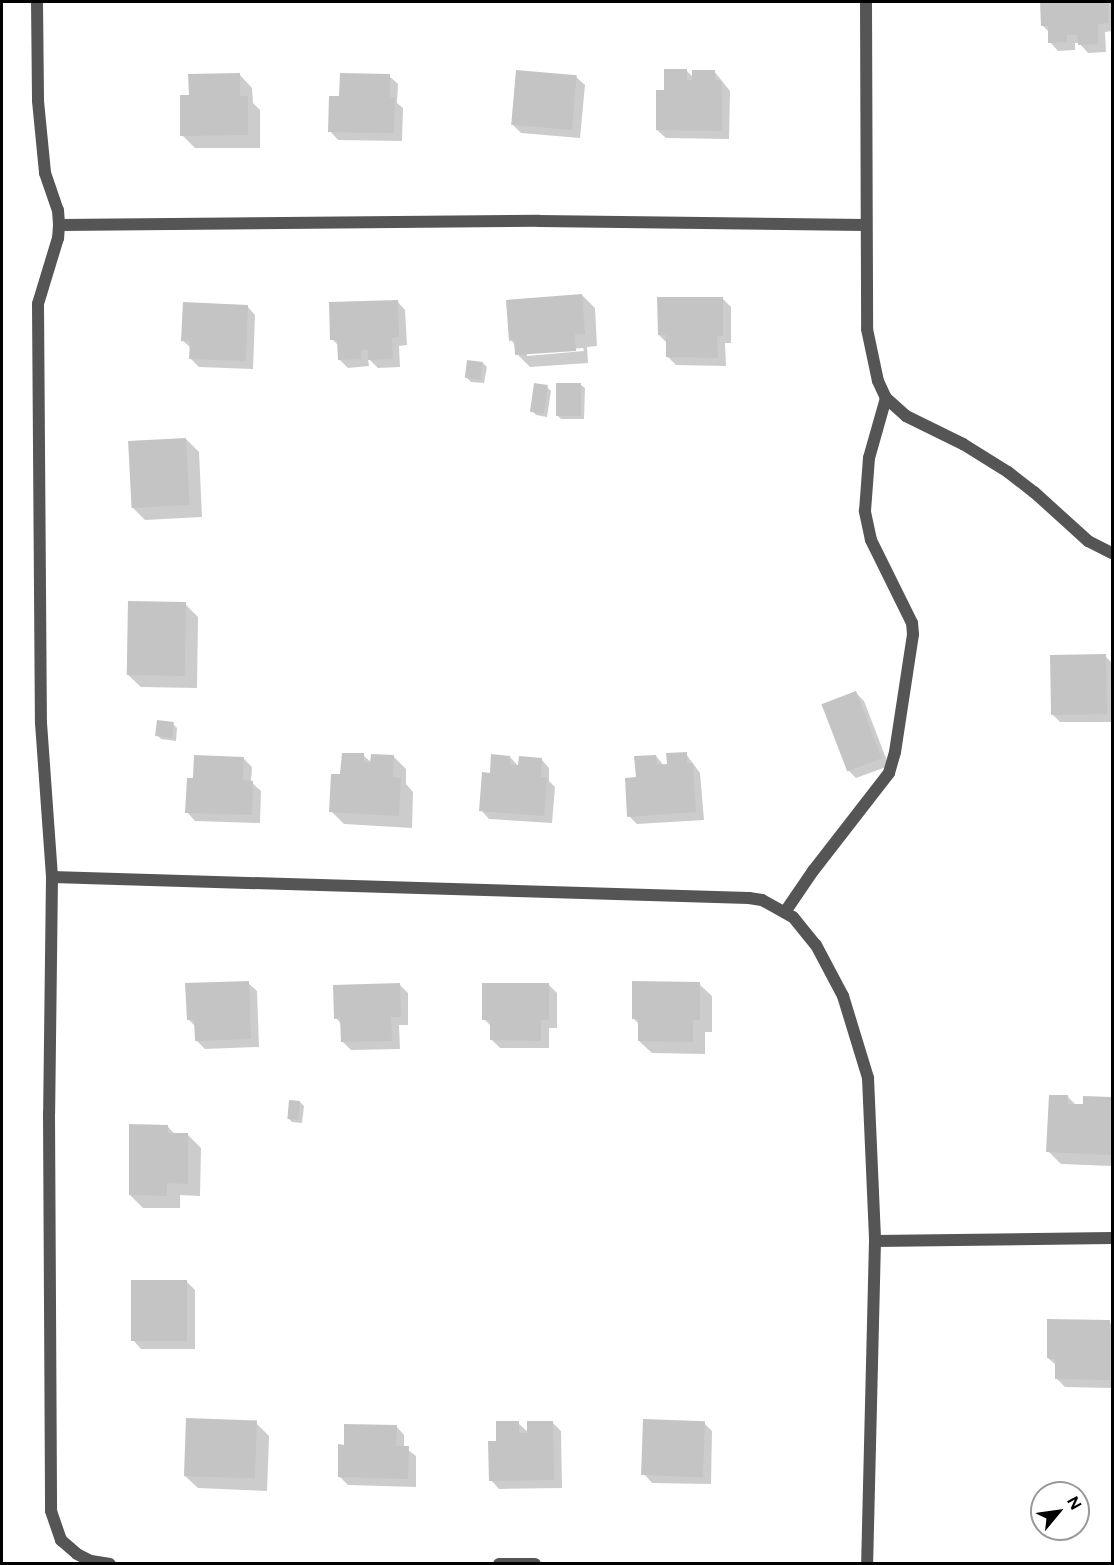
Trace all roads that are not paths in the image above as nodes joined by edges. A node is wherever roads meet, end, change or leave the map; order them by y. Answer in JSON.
{"nodes":[{"id":1,"x":37,"y":2,"type":"edge"},
{"id":2,"x":866,"y":2,"type":"edge"},
{"id":3,"x":59,"y":225,"type":"junction"},
{"id":4,"x":866,"y":225,"type":"junction"},
{"id":5,"x":886,"y":398,"type":"junction"},
{"id":6,"x":1113,"y":552,"type":"edge"},
{"id":7,"x":51,"y":877,"type":"junction"},
{"id":8,"x":785,"y":912,"type":"junction"},
{"id":9,"x":1113,"y":1238,"type":"edge"},
{"id":10,"x":875,"y":1241,"type":"junction"},
{"id":11,"x":110,"y":1563,"type":"edge"},
{"id":12,"x":499,"y":1563,"type":"edge"},
{"id":13,"x":536,"y":1563,"type":"edge"},
{"id":14,"x":867,"y":1563,"type":"edge"}],
"edges":[{"from":1,"to":3,"type":"street"},
{"from":2,"to":4,"type":"street"},
{"from":3,"to":4,"type":"street"},
{"from":3,"to":7,"type":"street"},
{"from":4,"to":5,"type":"street"},
{"from":5,"to":6,"type":"street"},
{"from":5,"to":8,"type":"street"},
{"from":7,"to":8,"type":"street"},
{"from":7,"to":11,"type":"street"},
{"from":8,"to":10,"type":"street"},
{"from":9,"to":10,"type":"street"},
{"from":10,"to":14,"type":"street"},
{"from":12,"to":13,"type":"street"}]}
